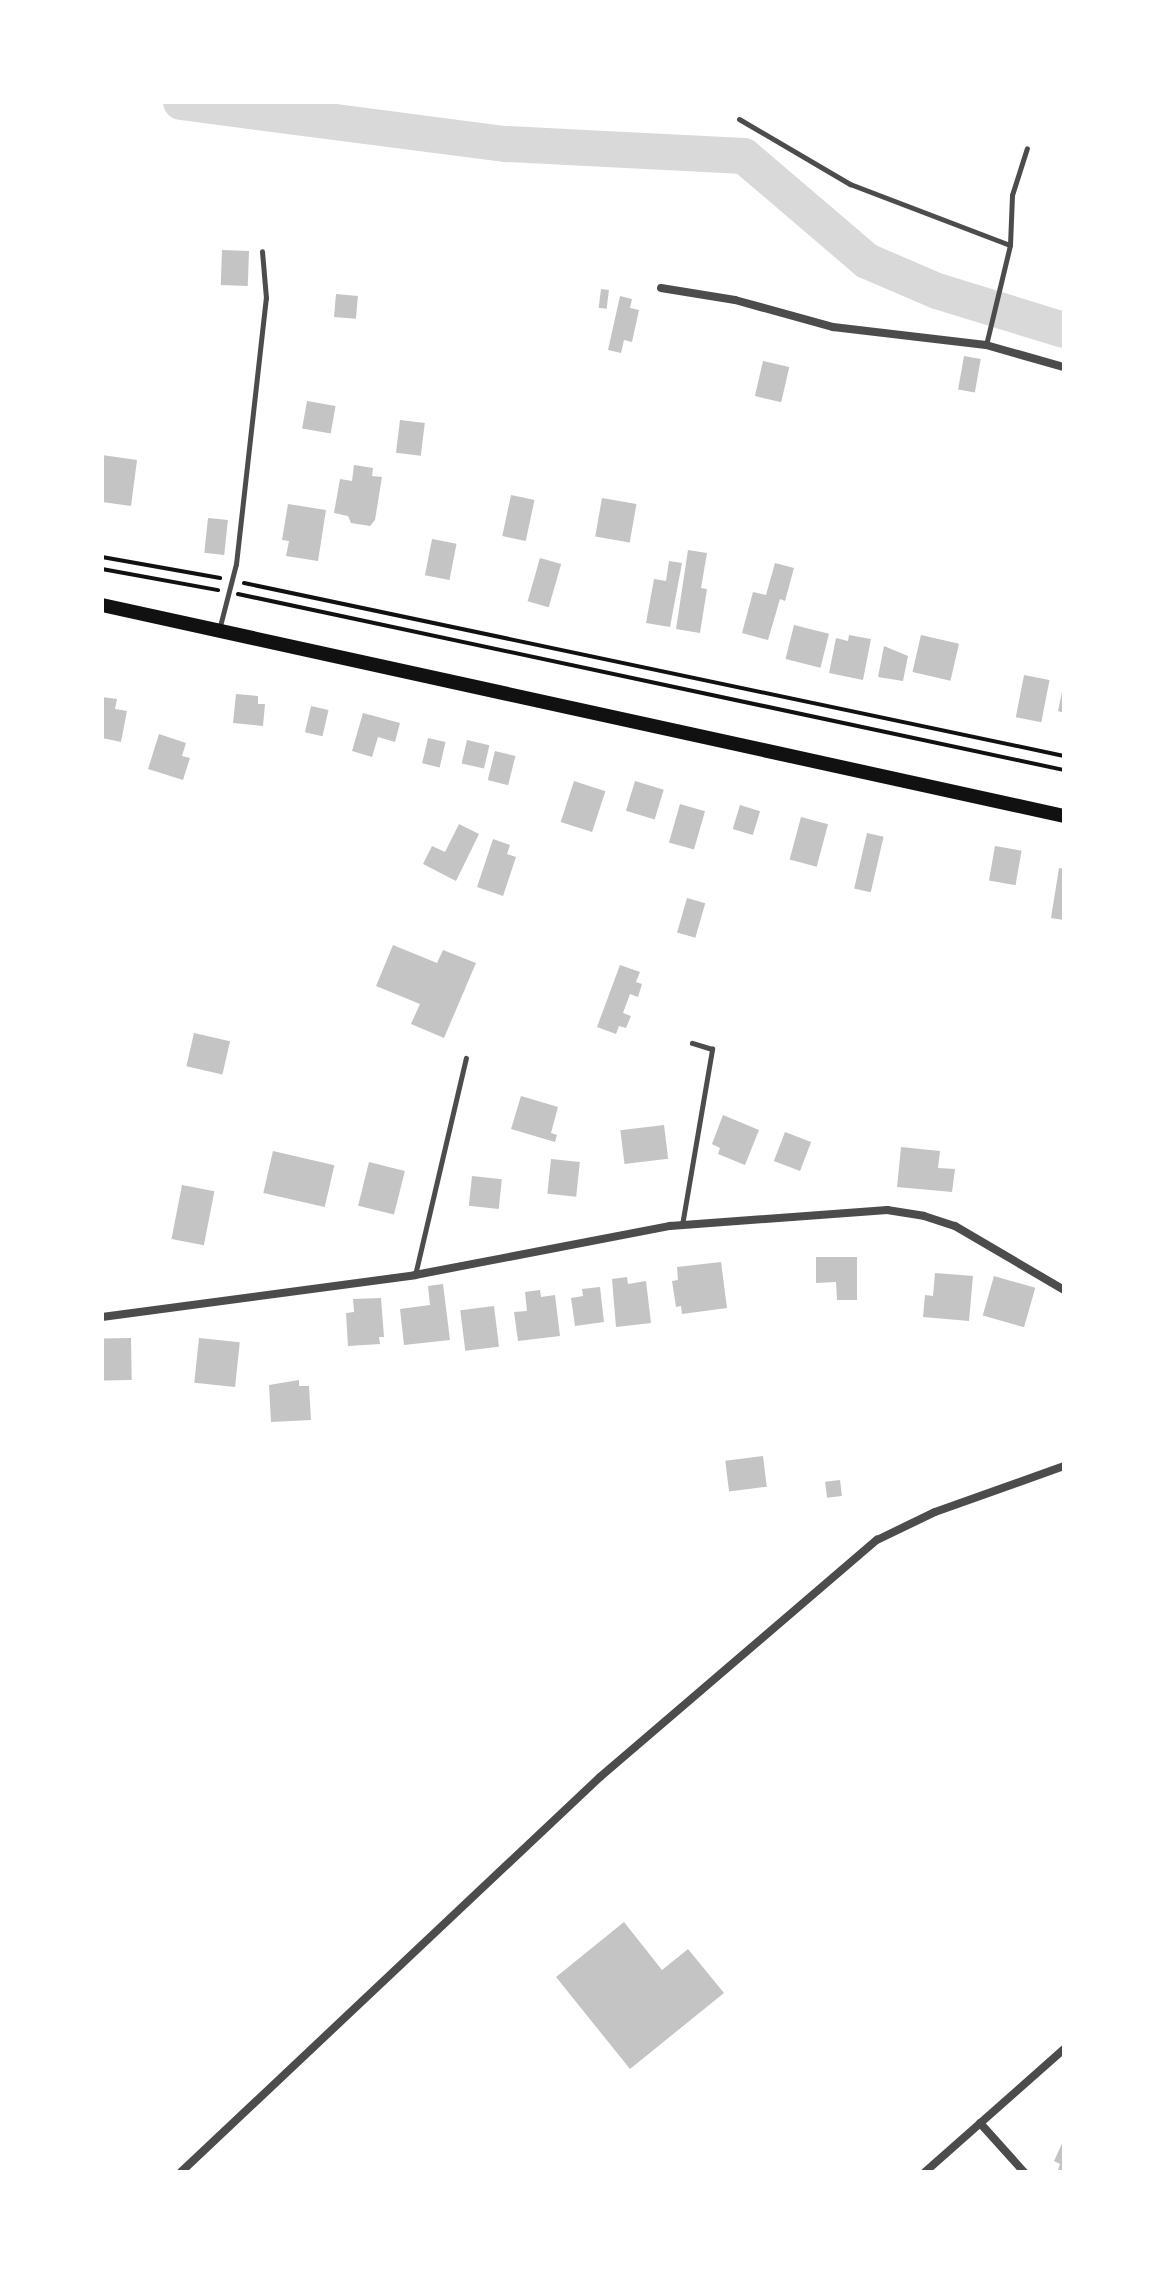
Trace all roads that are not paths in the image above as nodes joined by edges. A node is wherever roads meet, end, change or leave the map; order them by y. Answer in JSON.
{"nodes":[{"id":1,"x":739,"y":119,"type":"dead end"},
{"id":2,"x":1027,"y":148,"type":"dead end"},
{"id":3,"x":1010,"y":245,"type":"junction"},
{"id":4,"x":262,"y":251,"type":"dead end"},
{"id":5,"x":661,"y":288,"type":"dead end"},
{"id":6,"x":986,"y":345,"type":"junction"},
{"id":7,"x":1064,"y":367,"type":"edge"},
{"id":8,"x":102,"y":605,"type":"edge"},
{"id":9,"x":219,"y":631,"type":"junction"},
{"id":10,"x":1064,"y":816,"type":"edge"},
{"id":11,"x":692,"y":1043,"type":"dead end"},
{"id":12,"x":466,"y":1058,"type":"dead end"},
{"id":13,"x":682,"y":1225,"type":"junction"},
{"id":14,"x":415,"y":1275,"type":"junction"},
{"id":15,"x":1064,"y":1290,"type":"edge"},
{"id":16,"x":102,"y":1317,"type":"edge"},
{"id":17,"x":1064,"y":1466,"type":"edge"},
{"id":18,"x":1064,"y":2049,"type":"edge"},
{"id":19,"x":980,"y":2123,"type":"junction"},
{"id":20,"x":181,"y":2172,"type":"edge"},
{"id":21,"x":925,"y":2172,"type":"edge"},
{"id":22,"x":1024,"y":2172,"type":"edge"}],
"edges":[{"from":1,"to":3,"type":"lane"},
{"from":2,"to":3,"type":"lane"},
{"from":3,"to":6,"type":"lane"},
{"from":4,"to":9,"type":"lane"},
{"from":5,"to":6,"type":"street"},
{"from":6,"to":7,"type":"street"},
{"from":8,"to":9,"type":"main road"},
{"from":9,"to":10,"type":"main road"},
{"from":11,"to":13,"type":"lane"},
{"from":12,"to":14,"type":"lane"},
{"from":13,"to":14,"type":"street"},
{"from":13,"to":15,"type":"street"},
{"from":14,"to":16,"type":"street"},
{"from":17,"to":20,"type":"street"},
{"from":18,"to":19,"type":"street"},
{"from":19,"to":21,"type":"street"},
{"from":19,"to":22,"type":"street"}]}
